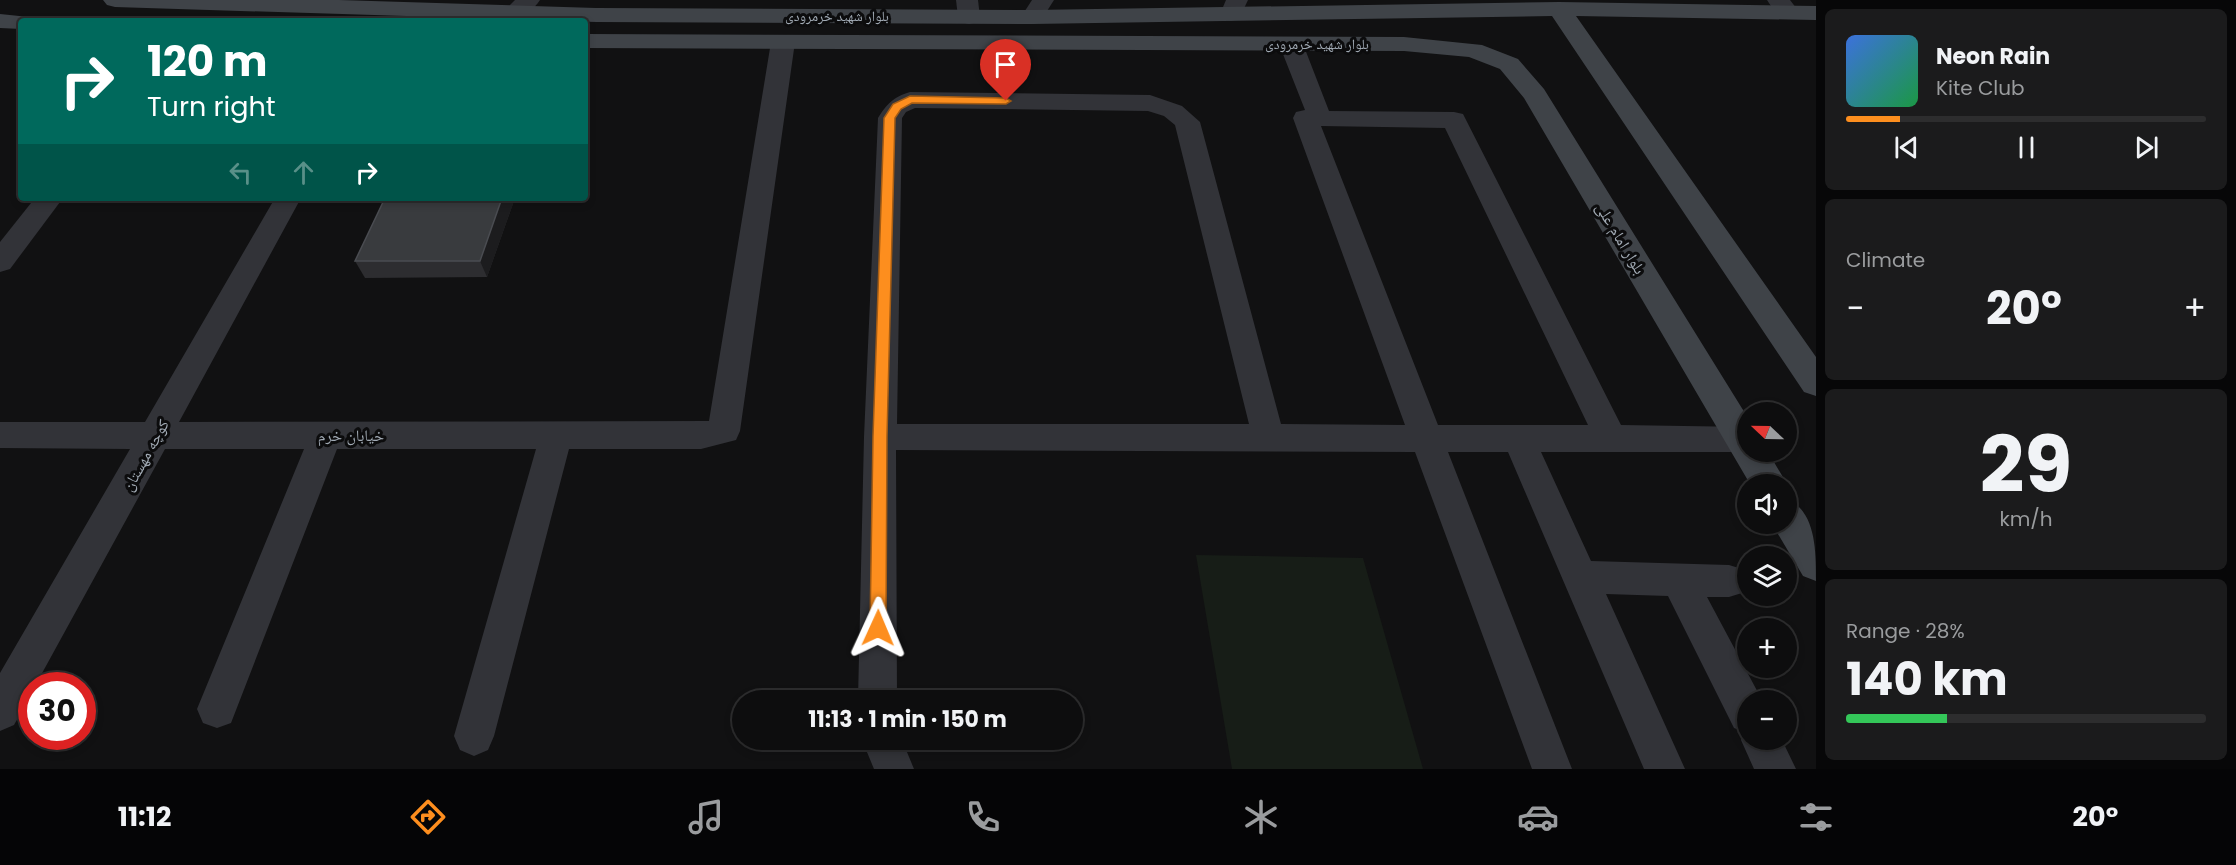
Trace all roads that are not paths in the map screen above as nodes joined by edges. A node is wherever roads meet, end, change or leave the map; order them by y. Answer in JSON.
{"nodes":[{"id":1,"x":115,"y":0,"type":"edge"},
{"id":2,"x":200,"y":1,"type":"edge"},
{"id":3,"x":406,"y":4,"type":"edge"},
{"id":4,"x":1525,"y":4,"type":"edge"},
{"id":5,"x":522,"y":6,"type":"edge"},
{"id":6,"x":1368,"y":6,"type":"edge"},
{"id":7,"x":1784,"y":6,"type":"edge"},
{"id":8,"x":1234,"y":7,"type":"edge"},
{"id":9,"x":968,"y":8,"type":"edge"},
{"id":10,"x":1038,"y":9,"type":"edge"},
{"id":11,"x":1559,"y":9,"type":"junction"},
{"id":12,"x":1816,"y":13,"type":"edge"},
{"id":13,"x":0,"y":21,"type":"edge"},
{"id":14,"x":18,"y":22,"type":"edge"},
{"id":15,"x":588,"y":41,"type":"edge"},
{"id":16,"x":783,"y":42,"type":"junction"},
{"id":17,"x":1291,"y":44,"type":"junction"},
{"id":18,"x":1473,"y":50,"type":"joint"},
{"id":19,"x":1320,"y":118,"type":"junction"},
{"id":20,"x":48,"y":201,"type":"edge"},
{"id":21,"x":286,"y":201,"type":"edge"},
{"id":22,"x":0,"y":262,"type":"edge"},
{"id":23,"x":1816,"y":383,"type":"edge"},
{"id":24,"x":1737,"y":431,"type":"edge"},
{"id":25,"x":0,"y":435,"type":"edge"},
{"id":26,"x":156,"y":435,"type":"junction"},
{"id":27,"x":327,"y":435,"type":"junction"},
{"id":28,"x":556,"y":436,"type":"junction"},
{"id":29,"x":880,"y":436,"type":"junction"},
{"id":30,"x":1268,"y":437,"type":"junction"},
{"id":31,"x":1428,"y":438,"type":"junction"},
{"id":32,"x":1518,"y":438,"type":"junction"},
{"id":33,"x":1611,"y":438,"type":"junction"},
{"id":34,"x":1737,"y":445,"type":"edge"},
{"id":35,"x":1797,"y":532,"type":"edge"},
{"id":36,"x":1816,"y":564,"type":"edge"},
{"id":37,"x":1580,"y":578,"type":"junction"},
{"id":38,"x":1678,"y":579,"type":"junction"},
{"id":39,"x":1729,"y":580,"type":"dead end"},
{"id":40,"x":877,"y":690,"type":"edge"},
{"id":41,"x":1737,"y":693,"type":"edge"},
{"id":42,"x":217,"y":709,"type":"dead end"},
{"id":43,"x":0,"y":711,"type":"edge"},
{"id":44,"x":474,"y":736,"type":"dead end"},
{"id":45,"x":886,"y":750,"type":"edge"},
{"id":46,"x":1766,"y":750,"type":"edge"},
{"id":47,"x":894,"y":769,"type":"edge"},
{"id":48,"x":1552,"y":769,"type":"edge"},
{"id":49,"x":1665,"y":769,"type":"edge"},
{"id":50,"x":1776,"y":769,"type":"edge"}],
"edges":[{"from":1,"to":2,"type":"main road","name":"بلوار شهید خرمرودی"},
{"from":2,"to":3,"type":"main road","name":"بلوار شهید خرمرودی"},
{"from":3,"to":5,"type":"main road","name":"بلوار شهید خرمرودی"},
{"from":4,"to":6,"type":"main road","name":"بلوار شهید خرمرودی"},
{"from":4,"to":11,"type":"main road","name":"بلوار شهید خرمرودی"},
{"from":5,"to":9,"type":"main road","name":"بلوار شهید خرمرودی"},
{"from":6,"to":8,"type":"main road","name":"بلوار شهید خرمرودی"},
{"from":7,"to":11,"type":"main road","name":"بلوار شهید خرمرودی"},
{"from":7,"to":12,"type":"main road","name":"بلوار شهید خرمرودی"},
{"from":8,"to":10,"type":"main road","name":"بلوار شهید خرمرودی"},
{"from":9,"to":10,"type":"main road","name":"بلوار شهید خرمرودی"},
{"from":11,"to":23,"type":"main road"},
{"from":13,"to":14,"type":"main road"},
{"from":15,"to":16,"type":"main road","name":"بلوار شهید خرمرودی"},
{"from":16,"to":17,"type":"main road","name":"بلوار شهید خرمرودی"},
{"from":16,"to":28,"type":"street","name":"خیابان خرم"},
{"from":17,"to":18,"type":"main road","name":"بلوار شهید خرمرودی"},
{"from":17,"to":19,"type":"street"},
{"from":18,"to":24,"type":"main road","name":"بلوار امام على"},
{"from":19,"to":31,"type":"street"},
{"from":19,"to":33,"type":"street"},
{"from":20,"to":22,"type":"street"},
{"from":21,"to":26,"type":"street","name":"کوچه مهستان"},
{"from":25,"to":26,"type":"street","name":"خیابان خرم"},
{"from":26,"to":27,"type":"street","name":"خیابان خرم"},
{"from":26,"to":43,"type":"street","name":"کوچه مهستان"},
{"from":27,"to":28,"type":"street","name":"خیابان خرم"},
{"from":27,"to":42,"type":"street"},
{"from":28,"to":44,"type":"street"},
{"from":29,"to":30,"type":"street"},
{"from":29,"to":30,"type":"street"},
{"from":29,"to":40,"type":"street"},
{"from":30,"to":31,"type":"street"},
{"from":31,"to":32,"type":"street"},
{"from":31,"to":48,"type":"street"},
{"from":32,"to":33,"type":"street"},
{"from":32,"to":37,"type":"street"},
{"from":33,"to":34,"type":"street"},
{"from":35,"to":36,"type":"main road"},
{"from":37,"to":38,"type":"street"},
{"from":37,"to":49,"type":"street"},
{"from":38,"to":39,"type":"street"},
{"from":38,"to":41,"type":"street"},
{"from":45,"to":47,"type":"street"},
{"from":46,"to":50,"type":"street"}]}
